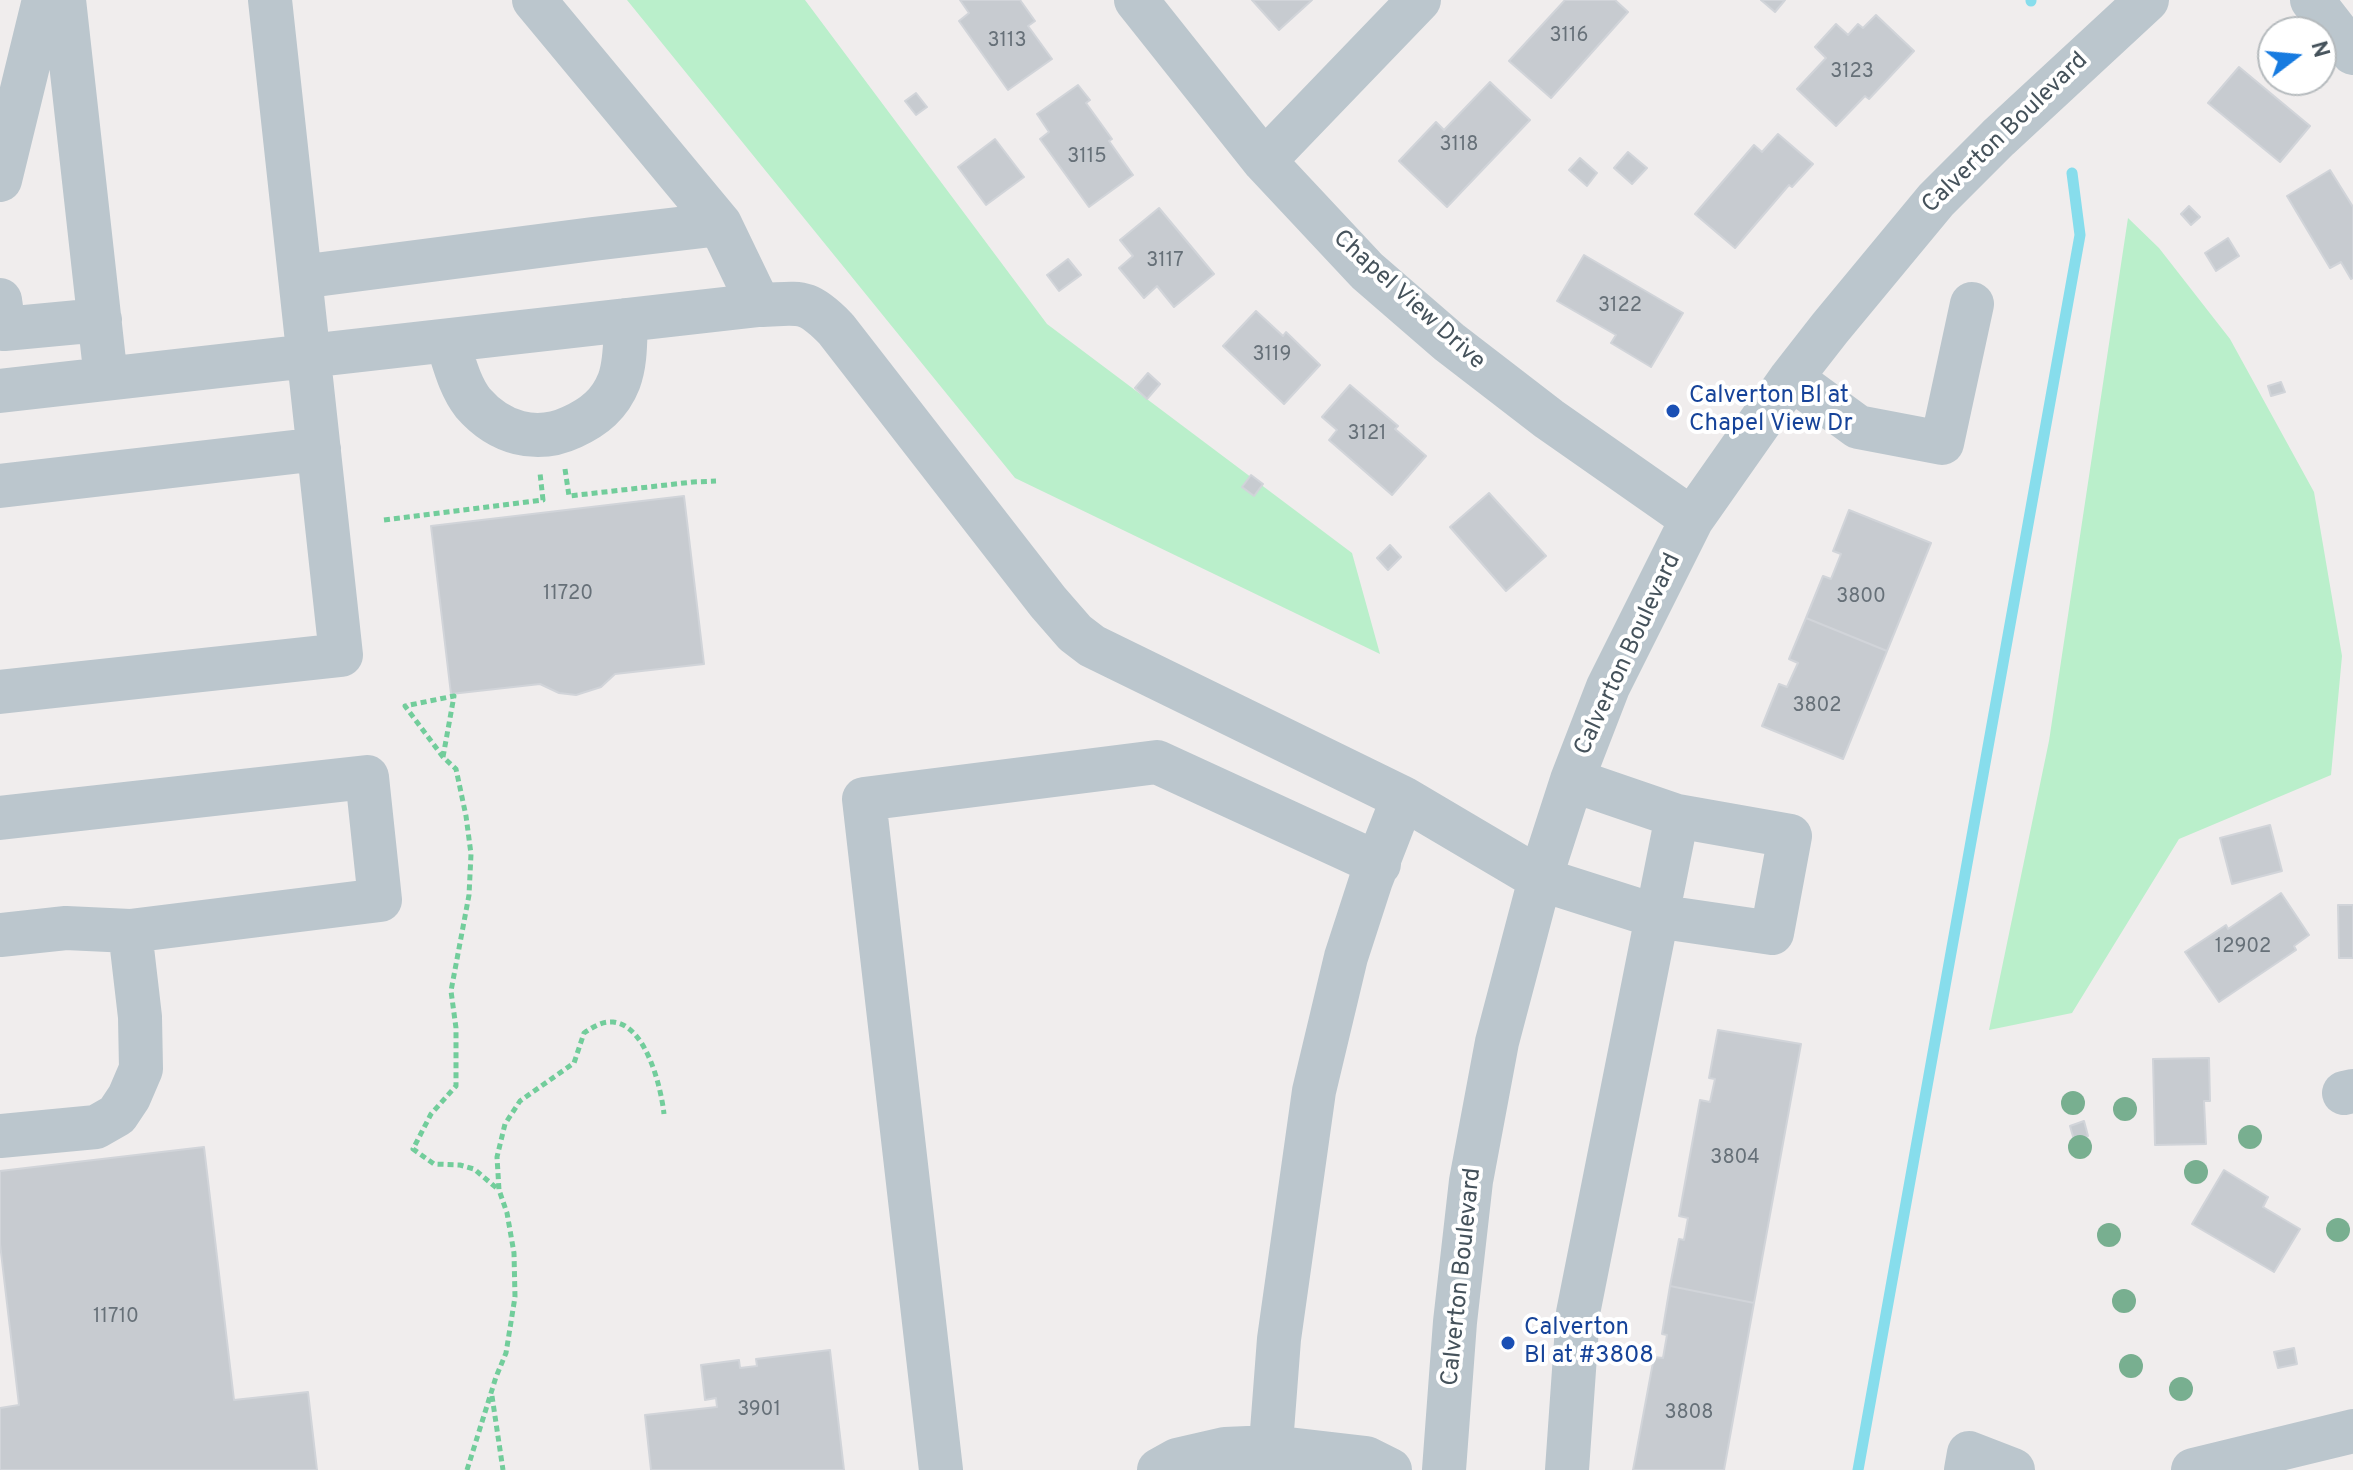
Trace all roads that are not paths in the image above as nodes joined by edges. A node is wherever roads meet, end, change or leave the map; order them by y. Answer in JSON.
{"nodes":[{"id":1,"x":44,"y":0,"type":"edge"},
{"id":2,"x":64,"y":0,"type":"edge"},
{"id":3,"x":270,"y":0,"type":"edge"},
{"id":4,"x":534,"y":0,"type":"edge"},
{"id":5,"x":1136,"y":0,"type":"edge"},
{"id":6,"x":1419,"y":0,"type":"edge"},
{"id":7,"x":2147,"y":0,"type":"edge"},
{"id":8,"x":2312,"y":0,"type":"edge"},
{"id":9,"x":2353,"y":53,"type":"edge"},
{"id":10,"x":1264,"y":161,"type":"junction"},
{"id":11,"x":0,"y":180,"type":"edge"},
{"id":12,"x":720,"y":224,"type":"junction"},
{"id":13,"x":300,"y":277,"type":"junction"},
{"id":14,"x":0,"y":300,"type":"edge"},
{"id":15,"x":1972,"y":304,"type":"dead end"},
{"id":16,"x":759,"y":305,"type":"junction"},
{"id":17,"x":100,"y":320,"type":"junction"},
{"id":18,"x":626,"y":320,"type":"junction"},
{"id":19,"x":447,"y":341,"type":"junction"},
{"id":20,"x":308,"y":356,"type":"junction"},
{"id":21,"x":1791,"y":378,"type":"junction"},
{"id":22,"x":106,"y":379,"type":"junction"},
{"id":23,"x":0,"y":391,"type":"edge"},
{"id":24,"x":319,"y":449,"type":"junction"},
{"id":25,"x":0,"y":486,"type":"edge"},
{"id":26,"x":1692,"y":519,"type":"junction"},
{"id":27,"x":0,"y":692,"type":"edge"},
{"id":28,"x":1572,"y":780,"type":"junction"},
{"id":29,"x":1403,"y":798,"type":"junction"},
{"id":30,"x":1677,"y":816,"type":"junction"},
{"id":31,"x":0,"y":818,"type":"edge"},
{"id":32,"x":1379,"y":864,"type":"junction"},
{"id":33,"x":1540,"y":879,"type":"junction"},
{"id":34,"x":1656,"y":916,"type":"junction"},
{"id":35,"x":130,"y":931,"type":"junction"},
{"id":36,"x":0,"y":935,"type":"edge"},
{"id":37,"x":0,"y":1136,"type":"edge"},
{"id":38,"x":2353,"y":1431,"type":"edge"},
{"id":39,"x":1270,"y":1459,"type":"edge"},
{"id":40,"x":941,"y":1470,"type":"edge"},
{"id":41,"x":1159,"y":1470,"type":"edge"},
{"id":42,"x":1390,"y":1470,"type":"edge"},
{"id":43,"x":1444,"y":1470,"type":"edge"},
{"id":44,"x":1567,"y":1470,"type":"edge"},
{"id":45,"x":1966,"y":1470,"type":"edge"},
{"id":46,"x":2013,"y":1470,"type":"edge"},
{"id":47,"x":2193,"y":1470,"type":"edge"}],
"edges":[{"from":1,"to":11,"type":"street"},
{"from":2,"to":17,"type":"street"},
{"from":3,"to":13,"type":"street"},
{"from":4,"to":12,"type":"street"},
{"from":5,"to":10,"type":"street","name":"Chapel View Drive"},
{"from":6,"to":10,"type":"street"},
{"from":7,"to":21,"type":"street","name":"Calverton Boulevard"},
{"from":8,"to":9,"type":"street"},
{"from":10,"to":26,"type":"street","name":"Chapel View Drive"},
{"from":12,"to":13,"type":"street"},
{"from":12,"to":16,"type":"street"},
{"from":13,"to":20,"type":"street"},
{"from":14,"to":17,"type":"street"},
{"from":15,"to":21,"type":"street"},
{"from":16,"to":18,"type":"street"},
{"from":16,"to":29,"type":"street"},
{"from":17,"to":22,"type":"street"},
{"from":18,"to":19,"type":"street"},
{"from":18,"to":19,"type":"street"},
{"from":19,"to":20,"type":"street"},
{"from":20,"to":22,"type":"street"},
{"from":20,"to":24,"type":"street"},
{"from":21,"to":26,"type":"street","name":"Calverton Boulevard"},
{"from":22,"to":23,"type":"street"},
{"from":24,"to":25,"type":"street"},
{"from":24,"to":27,"type":"street"},
{"from":26,"to":28,"type":"street","name":"Calverton Boulevard"},
{"from":28,"to":30,"type":"street"},
{"from":28,"to":33,"type":"street","name":"Calverton Boulevard"},
{"from":29,"to":32,"type":"street"},
{"from":29,"to":33,"type":"street"},
{"from":30,"to":34,"type":"street"},
{"from":30,"to":34,"type":"street"},
{"from":31,"to":35,"type":"street"},
{"from":32,"to":39,"type":"street"},
{"from":32,"to":40,"type":"street"},
{"from":33,"to":34,"type":"street"},
{"from":33,"to":43,"type":"street","name":"Calverton Boulevard"},
{"from":34,"to":44,"type":"street"},
{"from":35,"to":36,"type":"street"},
{"from":35,"to":37,"type":"street"},
{"from":38,"to":47,"type":"street"},
{"from":39,"to":41,"type":"street"},
{"from":39,"to":42,"type":"street"},
{"from":45,"to":46,"type":"street"}]}
